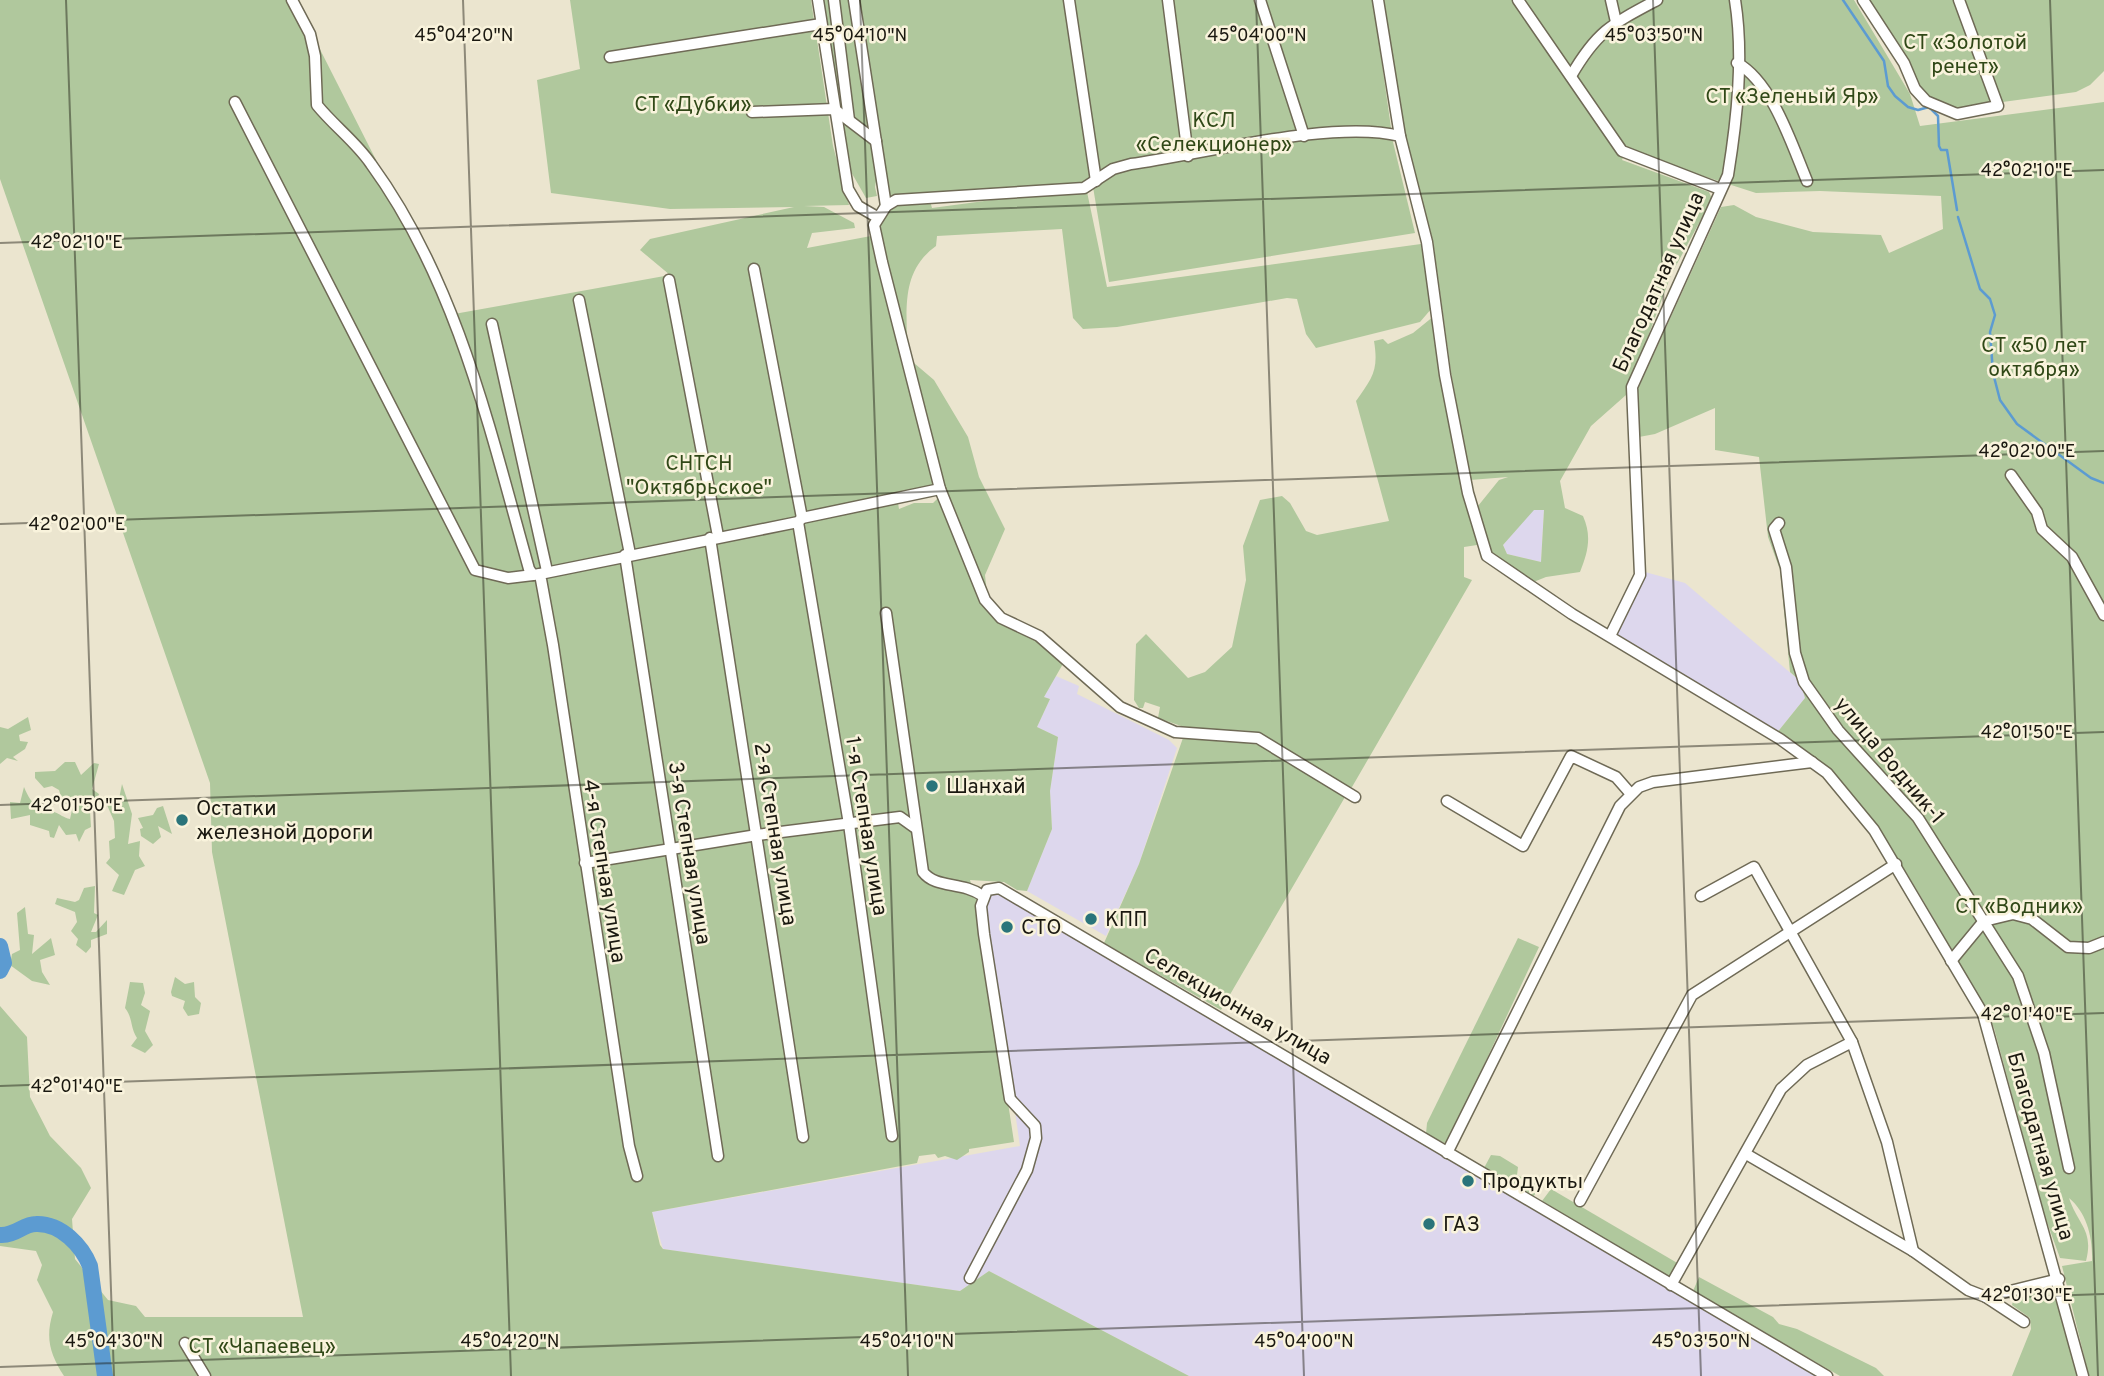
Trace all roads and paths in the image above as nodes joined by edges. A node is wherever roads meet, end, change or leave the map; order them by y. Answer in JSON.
{"nodes":[{"id":1,"x":292,"y":0,"type":"edge"},
{"id":2,"x":818,"y":0,"type":"edge"},
{"id":3,"x":834,"y":0,"type":"edge"},
{"id":4,"x":854,"y":0,"type":"edge"},
{"id":5,"x":1069,"y":0,"type":"edge"},
{"id":6,"x":1168,"y":0,"type":"edge"},
{"id":7,"x":1260,"y":0,"type":"edge"},
{"id":8,"x":1378,"y":0,"type":"edge"},
{"id":9,"x":1518,"y":0,"type":"edge"},
{"id":10,"x":1611,"y":0,"type":"edge"},
{"id":11,"x":1657,"y":0,"type":"edge"},
{"id":12,"x":1735,"y":0,"type":"edge"},
{"id":13,"x":1863,"y":0,"type":"edge"},
{"id":14,"x":1959,"y":0,"type":"edge"},
{"id":15,"x":1616,"y":22,"type":"junction"},
{"id":16,"x":821,"y":24,"type":"junction"},
{"id":17,"x":610,"y":57,"type":"dead end"},
{"id":18,"x":1737,"y":63,"type":"junction"},
{"id":19,"x":1571,"y":76,"type":"junction"},
{"id":20,"x":235,"y":102,"type":"dead end"},
{"id":21,"x":834,"y":109,"type":"junction"},
{"id":22,"x":752,"y":112,"type":"dead end"},
{"id":23,"x":849,"y":120,"type":"junction"},
{"id":24,"x":1304,"y":135,"type":"junction"},
{"id":25,"x":1400,"y":136,"type":"junction"},
{"id":26,"x":876,"y":141,"type":"junction"},
{"id":27,"x":1188,"y":156,"type":"junction"},
{"id":28,"x":1096,"y":181,"type":"junction"},
{"id":29,"x":1807,"y":181,"type":"dead end"},
{"id":30,"x":1720,"y":189,"type":"junction"},
{"id":31,"x":886,"y":206,"type":"junction"},
{"id":32,"x":877,"y":217,"type":"junction"},
{"id":33,"x":754,"y":269,"type":"dead end"},
{"id":34,"x":669,"y":281,"type":"dead end"},
{"id":35,"x":579,"y":300,"type":"dead end"},
{"id":36,"x":492,"y":324,"type":"dead end"},
{"id":37,"x":2011,"y":475,"type":"dead end"},
{"id":38,"x":940,"y":489,"type":"junction"},
{"id":39,"x":800,"y":520,"type":"junction"},
{"id":40,"x":1779,"y":523,"type":"dead end"},
{"id":41,"x":714,"y":537,"type":"junction"},
{"id":42,"x":627,"y":554,"type":"junction"},
{"id":43,"x":541,"y":573,"type":"junction"},
{"id":44,"x":886,"y":613,"type":"dead end"},
{"id":45,"x":2104,"y":615,"type":"edge"},
{"id":46,"x":1610,"y":636,"type":"junction"},
{"id":47,"x":1790,"y":747,"type":"junction"},
{"id":48,"x":1812,"y":762,"type":"junction"},
{"id":49,"x":1788,"y":765,"type":"junction"},
{"id":50,"x":1630,"y":793,"type":"junction"},
{"id":51,"x":1356,"y":797,"type":"dead end"},
{"id":52,"x":1447,"y":801,"type":"dead end"},
{"id":53,"x":849,"y":824,"type":"junction"},
{"id":54,"x":914,"y":827,"type":"junction"},
{"id":55,"x":757,"y":835,"type":"junction"},
{"id":56,"x":670,"y":849,"type":"junction"},
{"id":57,"x":585,"y":863,"type":"junction"},
{"id":58,"x":1896,"y":864,"type":"junction"},
{"id":59,"x":983,"y":896,"type":"junction"},
{"id":60,"x":1701,"y":896,"type":"dead end"},
{"id":61,"x":1984,"y":922,"type":"junction"},
{"id":62,"x":1791,"y":934,"type":"junction"},
{"id":63,"x":2104,"y":942,"type":"edge"},
{"id":64,"x":1951,"y":961,"type":"junction"},
{"id":65,"x":1852,"y":1042,"type":"junction"},
{"id":66,"x":892,"y":1136,"type":"dead end"},
{"id":67,"x":803,"y":1137,"type":"dead end"},
{"id":68,"x":1447,"y":1153,"type":"junction"},
{"id":69,"x":1746,"y":1154,"type":"junction"},
{"id":70,"x":718,"y":1156,"type":"dead end"},
{"id":71,"x":2069,"y":1168,"type":"dead end"},
{"id":72,"x":637,"y":1176,"type":"dead end"},
{"id":73,"x":1580,"y":1201,"type":"dead end"},
{"id":74,"x":1913,"y":1251,"type":"junction"},
{"id":75,"x":970,"y":1278,"type":"dead end"},
{"id":76,"x":2059,"y":1279,"type":"junction"},
{"id":77,"x":1671,"y":1285,"type":"junction"},
{"id":78,"x":1986,"y":1297,"type":"junction"},
{"id":79,"x":2024,"y":1322,"type":"dead end"},
{"id":80,"x":185,"y":1343,"type":"dead end"},
{"id":81,"x":205,"y":1376,"type":"edge"},
{"id":82,"x":1827,"y":1376,"type":"edge"},
{"id":83,"x":2083,"y":1376,"type":"edge"}],
"edges":[{"from":1,"to":43,"type":"street"},
{"from":2,"to":16,"type":"street"},
{"from":3,"to":23,"type":"street"},
{"from":4,"to":26,"type":"street"},
{"from":5,"to":28,"type":"street"},
{"from":6,"to":27,"type":"street"},
{"from":7,"to":24,"type":"street"},
{"from":8,"to":25,"type":"street"},
{"from":9,"to":19,"type":"street"},
{"from":10,"to":15,"type":"street"},
{"from":11,"to":15,"type":"street"},
{"from":12,"to":18,"type":"street","name":"Благодатная улица"},
{"from":13,"to":14,"type":"street"},
{"from":15,"to":19,"type":"street"},
{"from":16,"to":17,"type":"street"},
{"from":16,"to":21,"type":"street"},
{"from":18,"to":29,"type":"street"},
{"from":18,"to":30,"type":"street","name":"Благодатная улица"},
{"from":19,"to":30,"type":"street"},
{"from":20,"to":43,"type":"street"},
{"from":21,"to":22,"type":"street"},
{"from":21,"to":23,"type":"street"},
{"from":21,"to":32,"type":"street"},
{"from":23,"to":26,"type":"street"},
{"from":24,"to":25,"type":"street"},
{"from":24,"to":27,"type":"street"},
{"from":25,"to":46,"type":"street","name":"Благодатная улица"},
{"from":26,"to":31,"type":"street"},
{"from":27,"to":28,"type":"street"},
{"from":28,"to":31,"type":"street"},
{"from":30,"to":46,"type":"street","name":"Благодатная улица"},
{"from":31,"to":32,"type":"street"},
{"from":32,"to":38,"type":"street"},
{"from":33,"to":39,"type":"street","name":"1-я Степная улица"},
{"from":34,"to":41,"type":"street","name":"2-я Степная улица"},
{"from":35,"to":42,"type":"street","name":"3-я Степная улица"},
{"from":36,"to":43,"type":"street","name":"4-я Степная улица"},
{"from":37,"to":45,"type":"street"},
{"from":38,"to":39,"type":"street"},
{"from":38,"to":51,"type":"street"},
{"from":39,"to":41,"type":"street"},
{"from":39,"to":53,"type":"street","name":"1-я Степная улица"},
{"from":40,"to":61,"type":"street","name":"улица Водник-1"},
{"from":41,"to":42,"type":"street"},
{"from":41,"to":55,"type":"street","name":"2-я Степная улица"},
{"from":42,"to":43,"type":"street"},
{"from":42,"to":56,"type":"street","name":"3-я Степная улица"},
{"from":43,"to":57,"type":"street","name":"4-я Степная улица"},
{"from":44,"to":54,"type":"street"},
{"from":46,"to":47,"type":"street","name":"Благодатная улица"},
{"from":47,"to":48,"type":"street","name":"Благодатная улица"},
{"from":47,"to":49,"type":"street"},
{"from":48,"to":49,"type":"street"},
{"from":48,"to":58,"type":"street","name":"Благодатная улица"},
{"from":49,"to":50,"type":"street"},
{"from":50,"to":52,"type":"street"},
{"from":50,"to":68,"type":"street"},
{"from":53,"to":54,"type":"street"},
{"from":53,"to":55,"type":"street"},
{"from":53,"to":66,"type":"street","name":"1-я Степная улица"},
{"from":54,"to":59,"type":"street"},
{"from":55,"to":56,"type":"street"},
{"from":55,"to":67,"type":"street","name":"2-я Степная улица"},
{"from":56,"to":57,"type":"street"},
{"from":56,"to":70,"type":"street","name":"3-я Степная улица"},
{"from":57,"to":72,"type":"street","name":"4-я Степная улица"},
{"from":58,"to":62,"type":"street"},
{"from":58,"to":64,"type":"street","name":"Благодатная улица"},
{"from":59,"to":68,"type":"street","name":"Селекционная улица"},
{"from":59,"to":75,"type":"street"},
{"from":60,"to":62,"type":"street"},
{"from":61,"to":63,"type":"street"},
{"from":61,"to":64,"type":"street"},
{"from":61,"to":71,"type":"street","name":"улица Водник-1"},
{"from":62,"to":65,"type":"street"},
{"from":62,"to":73,"type":"street"},
{"from":64,"to":76,"type":"street","name":"Благодатная улица"},
{"from":65,"to":69,"type":"street"},
{"from":65,"to":74,"type":"street"},
{"from":68,"to":77,"type":"street","name":"Селекционная улица"},
{"from":69,"to":74,"type":"street"},
{"from":69,"to":77,"type":"street"},
{"from":74,"to":78,"type":"street"},
{"from":76,"to":78,"type":"street"},
{"from":76,"to":83,"type":"street","name":"Благодатная улица"},
{"from":77,"to":82,"type":"street","name":"Селекционная улица"},
{"from":78,"to":79,"type":"street"},
{"from":80,"to":81,"type":"street"}]}
